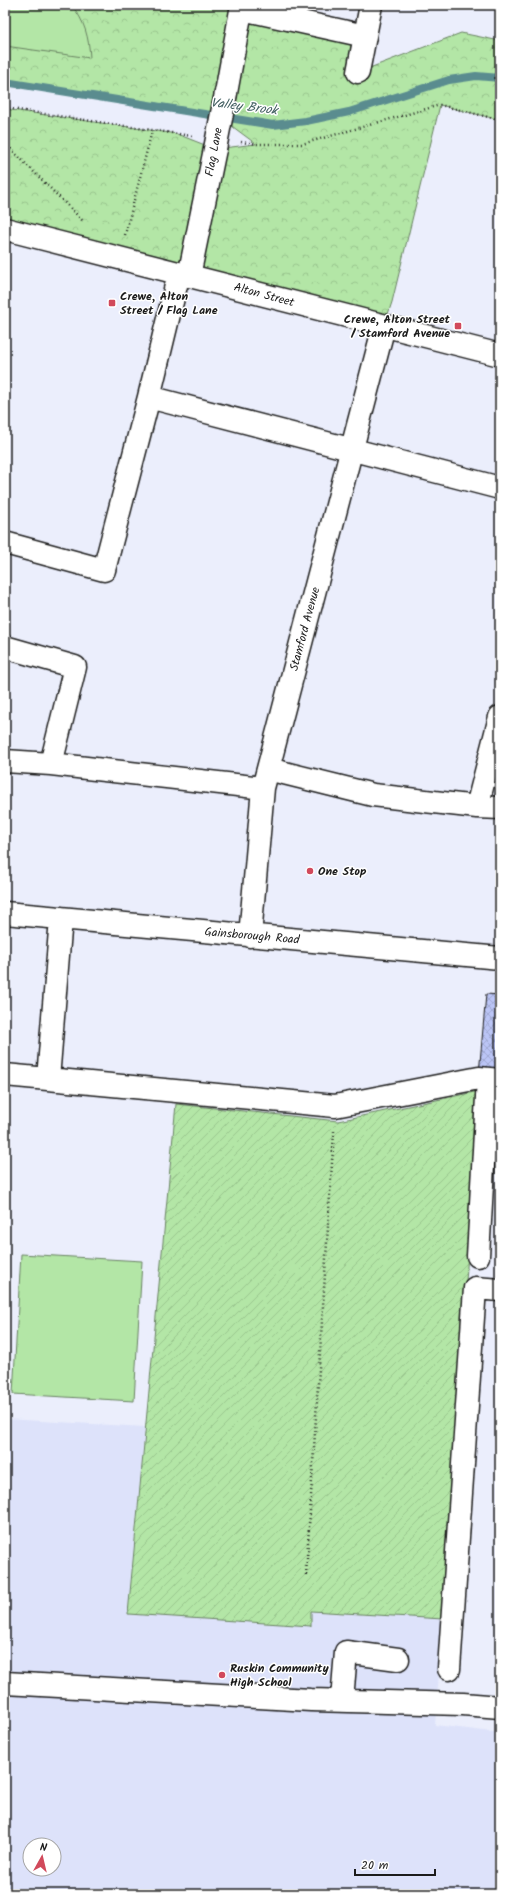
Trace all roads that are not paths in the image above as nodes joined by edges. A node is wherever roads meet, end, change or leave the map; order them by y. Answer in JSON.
{"nodes":[{"id":1,"x":371,"y":5,"type":"edge"},
{"id":2,"x":242,"y":7,"type":"edge"},
{"id":3,"x":365,"y":36,"type":"junction"},
{"id":4,"x":358,"y":72,"type":"dead end"},
{"id":5,"x":5,"y":229,"type":"edge"},
{"id":6,"x":184,"y":274,"type":"junction"},
{"id":7,"x":384,"y":326,"type":"junction"},
{"id":8,"x":500,"y":355,"type":"edge"},
{"id":9,"x":149,"y":397,"type":"junction"},
{"id":10,"x":351,"y":450,"type":"junction"},
{"id":11,"x":500,"y":488,"type":"edge"},
{"id":12,"x":5,"y":543,"type":"edge"},
{"id":13,"x":5,"y":647,"type":"edge"},
{"id":14,"x":500,"y":717,"type":"edge"},
{"id":15,"x":5,"y":761,"type":"edge"},
{"id":16,"x":51,"y":764,"type":"junction"},
{"id":17,"x":266,"y":779,"type":"junction"},
{"id":18,"x":477,"y":807,"type":"junction"},
{"id":19,"x":500,"y":808,"type":"edge"},
{"id":20,"x":5,"y":913,"type":"edge"},
{"id":21,"x":61,"y":918,"type":"junction"},
{"id":22,"x":250,"y":936,"type":"junction"},
{"id":23,"x":500,"y":958,"type":"edge"},
{"id":24,"x":5,"y":1075,"type":"edge"},
{"id":25,"x":48,"y":1079,"type":"junction"},
{"id":26,"x":494,"y":1079,"type":"edge"},
{"id":27,"x":478,"y":1256,"type":"dead end"},
{"id":28,"x":500,"y":1290,"type":"edge"},
{"id":29,"x":398,"y":1659,"type":"dead end"},
{"id":30,"x":449,"y":1668,"type":"dead end"},
{"id":31,"x":5,"y":1683,"type":"edge"},
{"id":32,"x":342,"y":1700,"type":"junction"},
{"id":33,"x":500,"y":1707,"type":"edge"}],
"edges":[{"from":1,"to":3,"type":"street"},
{"from":2,"to":3,"type":"street"},
{"from":2,"to":6,"type":"street","name":"Flag Lane","bridge":true},
{"from":3,"to":4,"type":"street"},
{"from":5,"to":6,"type":"street","name":"Alton Street"},
{"from":6,"to":7,"type":"street","name":"Alton Street"},
{"from":6,"to":9,"type":"street","name":"Flag Lane"},
{"from":7,"to":8,"type":"street","name":"Alton Street"},
{"from":7,"to":10,"type":"street","name":"Stamford Avenue"},
{"from":9,"to":10,"type":"street"},
{"from":9,"to":12,"type":"street","name":"Flag Lane"},
{"from":10,"to":11,"type":"street"},
{"from":10,"to":17,"type":"street","name":"Stamford Avenue"},
{"from":13,"to":16,"type":"street"},
{"from":14,"to":18,"type":"street"},
{"from":15,"to":16,"type":"street"},
{"from":16,"to":17,"type":"street"},
{"from":17,"to":18,"type":"street"},
{"from":17,"to":22,"type":"street","name":"Stamford Avenue"},
{"from":18,"to":19,"type":"street"},
{"from":20,"to":21,"type":"street","name":"Gainsborough Road"},
{"from":21,"to":22,"type":"street","name":"Gainsborough Road"},
{"from":21,"to":25,"type":"street"},
{"from":22,"to":23,"type":"street","name":"Gainsborough Road"},
{"from":24,"to":25,"type":"street"},
{"from":25,"to":26,"type":"street"},
{"from":26,"to":27,"type":"street"},
{"from":28,"to":30,"type":"street"},
{"from":29,"to":32,"type":"street"},
{"from":31,"to":32,"type":"street"},
{"from":32,"to":33,"type":"street"}]}
